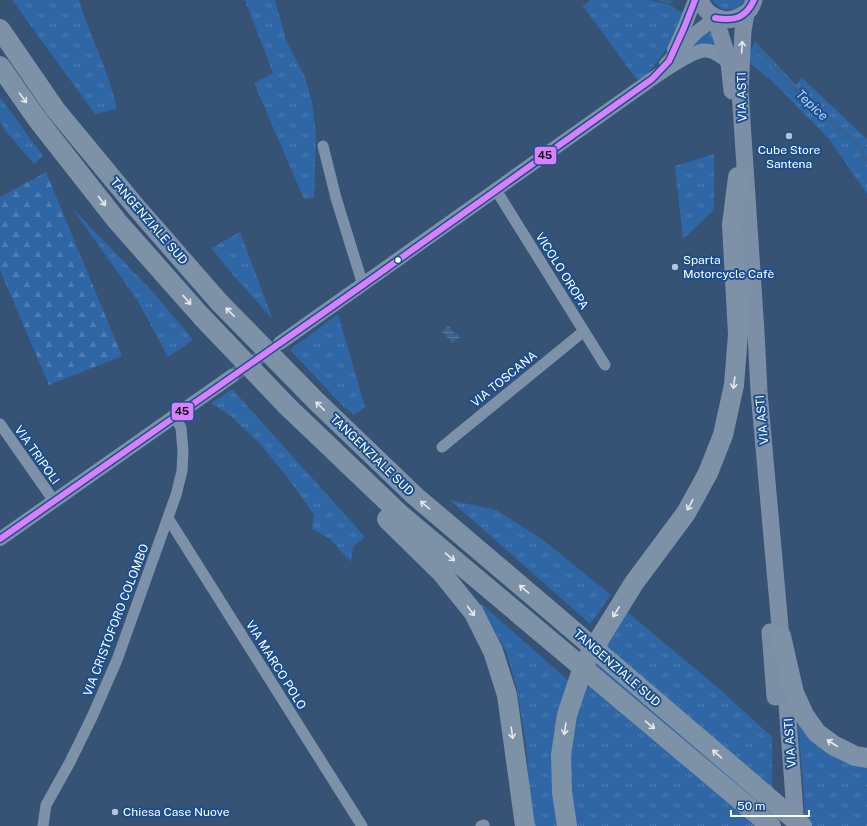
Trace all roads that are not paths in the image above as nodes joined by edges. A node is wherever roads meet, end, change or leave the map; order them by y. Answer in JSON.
{"nodes":[{"id":1,"x":695,"y":0,"type":"edge"},
{"id":2,"x":700,"y":0,"type":"edge"},
{"id":3,"x":750,"y":7,"type":"edge"},
{"id":4,"x":714,"y":18,"type":"junction"},
{"id":5,"x":0,"y":28,"type":"edge"},
{"id":6,"x":670,"y":61,"type":"junction"},
{"id":7,"x":728,"y":63,"type":"junction"},
{"id":8,"x":0,"y":66,"type":"edge"},
{"id":9,"x":652,"y":79,"type":"junction"},
{"id":10,"x":323,"y":146,"type":"dead end"},
{"id":11,"x":738,"y":177,"type":"junction"},
{"id":12,"x":496,"y":190,"type":"junction"},
{"id":13,"x":362,"y":285,"type":"junction"},
{"id":14,"x":584,"y":331,"type":"junction"},
{"id":15,"x":280,"y":343,"type":"tunnel mouth"},
{"id":16,"x":605,"y":365,"type":"dead end"},
{"id":17,"x":232,"y":376,"type":"tunnel mouth"},
{"id":18,"x":287,"y":406,"type":"junction"},
{"id":19,"x":175,"y":416,"type":"junction"},
{"id":20,"x":0,"y":424,"type":"edge"},
{"id":21,"x":442,"y":447,"type":"dead end"},
{"id":22,"x":54,"y":501,"type":"junction"},
{"id":23,"x":168,"y":518,"type":"junction"},
{"id":24,"x":0,"y":539,"type":"edge"},
{"id":25,"x":781,"y":636,"type":"junction"},
{"id":26,"x":867,"y":758,"type":"edge"},
{"id":27,"x":774,"y":825,"type":"edge"},
{"id":28,"x":43,"y":826,"type":"edge"},
{"id":29,"x":362,"y":826,"type":"edge"},
{"id":30,"x":525,"y":826,"type":"edge"},
{"id":31,"x":567,"y":826,"type":"edge"},
{"id":32,"x":796,"y":826,"type":"edge"},
{"id":33,"x":802,"y":826,"type":"edge"}],
"edges":[{"from":1,"to":6,"type":"street"},
{"from":2,"to":4,"type":"main road","name":"VIA ASTI"},
{"from":3,"to":4,"type":"main road"},
{"from":25,"to":3,"type":"main road","name":"VIA ASTI","one_way":true},
{"from":4,"to":6,"type":"street"},
{"from":4,"to":7,"type":"main road","name":"VIA ASTI"},
{"from":33,"to":5,"type":"highway","name":"TANGENZIALE SUD","one_way":true},
{"from":6,"to":9,"type":"street"},
{"from":7,"to":9,"type":"street"},
{"from":7,"to":11,"type":"main road","name":"VIA ASTI"},
{"from":8,"to":18,"type":"highway","name":"TANGENZIALE SUD","one_way":true},
{"from":9,"to":12,"type":"street"},
{"from":10,"to":13,"type":"street"},
{"from":11,"to":27,"type":"main road","name":"VIA ASTI"},
{"from":11,"to":31,"type":"highway","one_way":true},
{"from":12,"to":13,"type":"street"},
{"from":12,"to":14,"type":"street","name":"VICOLO OROPA"},
{"from":13,"to":15,"type":"street"},
{"from":14,"to":16,"type":"street","name":"VICOLO OROPA"},
{"from":14,"to":21,"type":"street","name":"VIA TOSCANA"},
{"from":17,"to":19,"type":"street"},
{"from":18,"to":27,"type":"highway","name":"TANGENZIALE SUD","one_way":true},
{"from":18,"to":30,"type":"highway","one_way":true},
{"from":19,"to":22,"type":"street"},
{"from":19,"to":23,"type":"street","name":"VIA CRISTOFORO COLOMBO"},
{"from":20,"to":22,"type":"street","name":"VIA TRIPOLI"},
{"from":22,"to":24,"type":"street"},
{"from":23,"to":28,"type":"street","name":"VIA CRISTOFORO COLOMBO"},
{"from":23,"to":29,"type":"street","name":"VIA MARCO POLO"},
{"from":26,"to":25,"type":"highway","one_way":true},
{"from":25,"to":32,"type":"main road","name":"VIA ASTI"}]}
